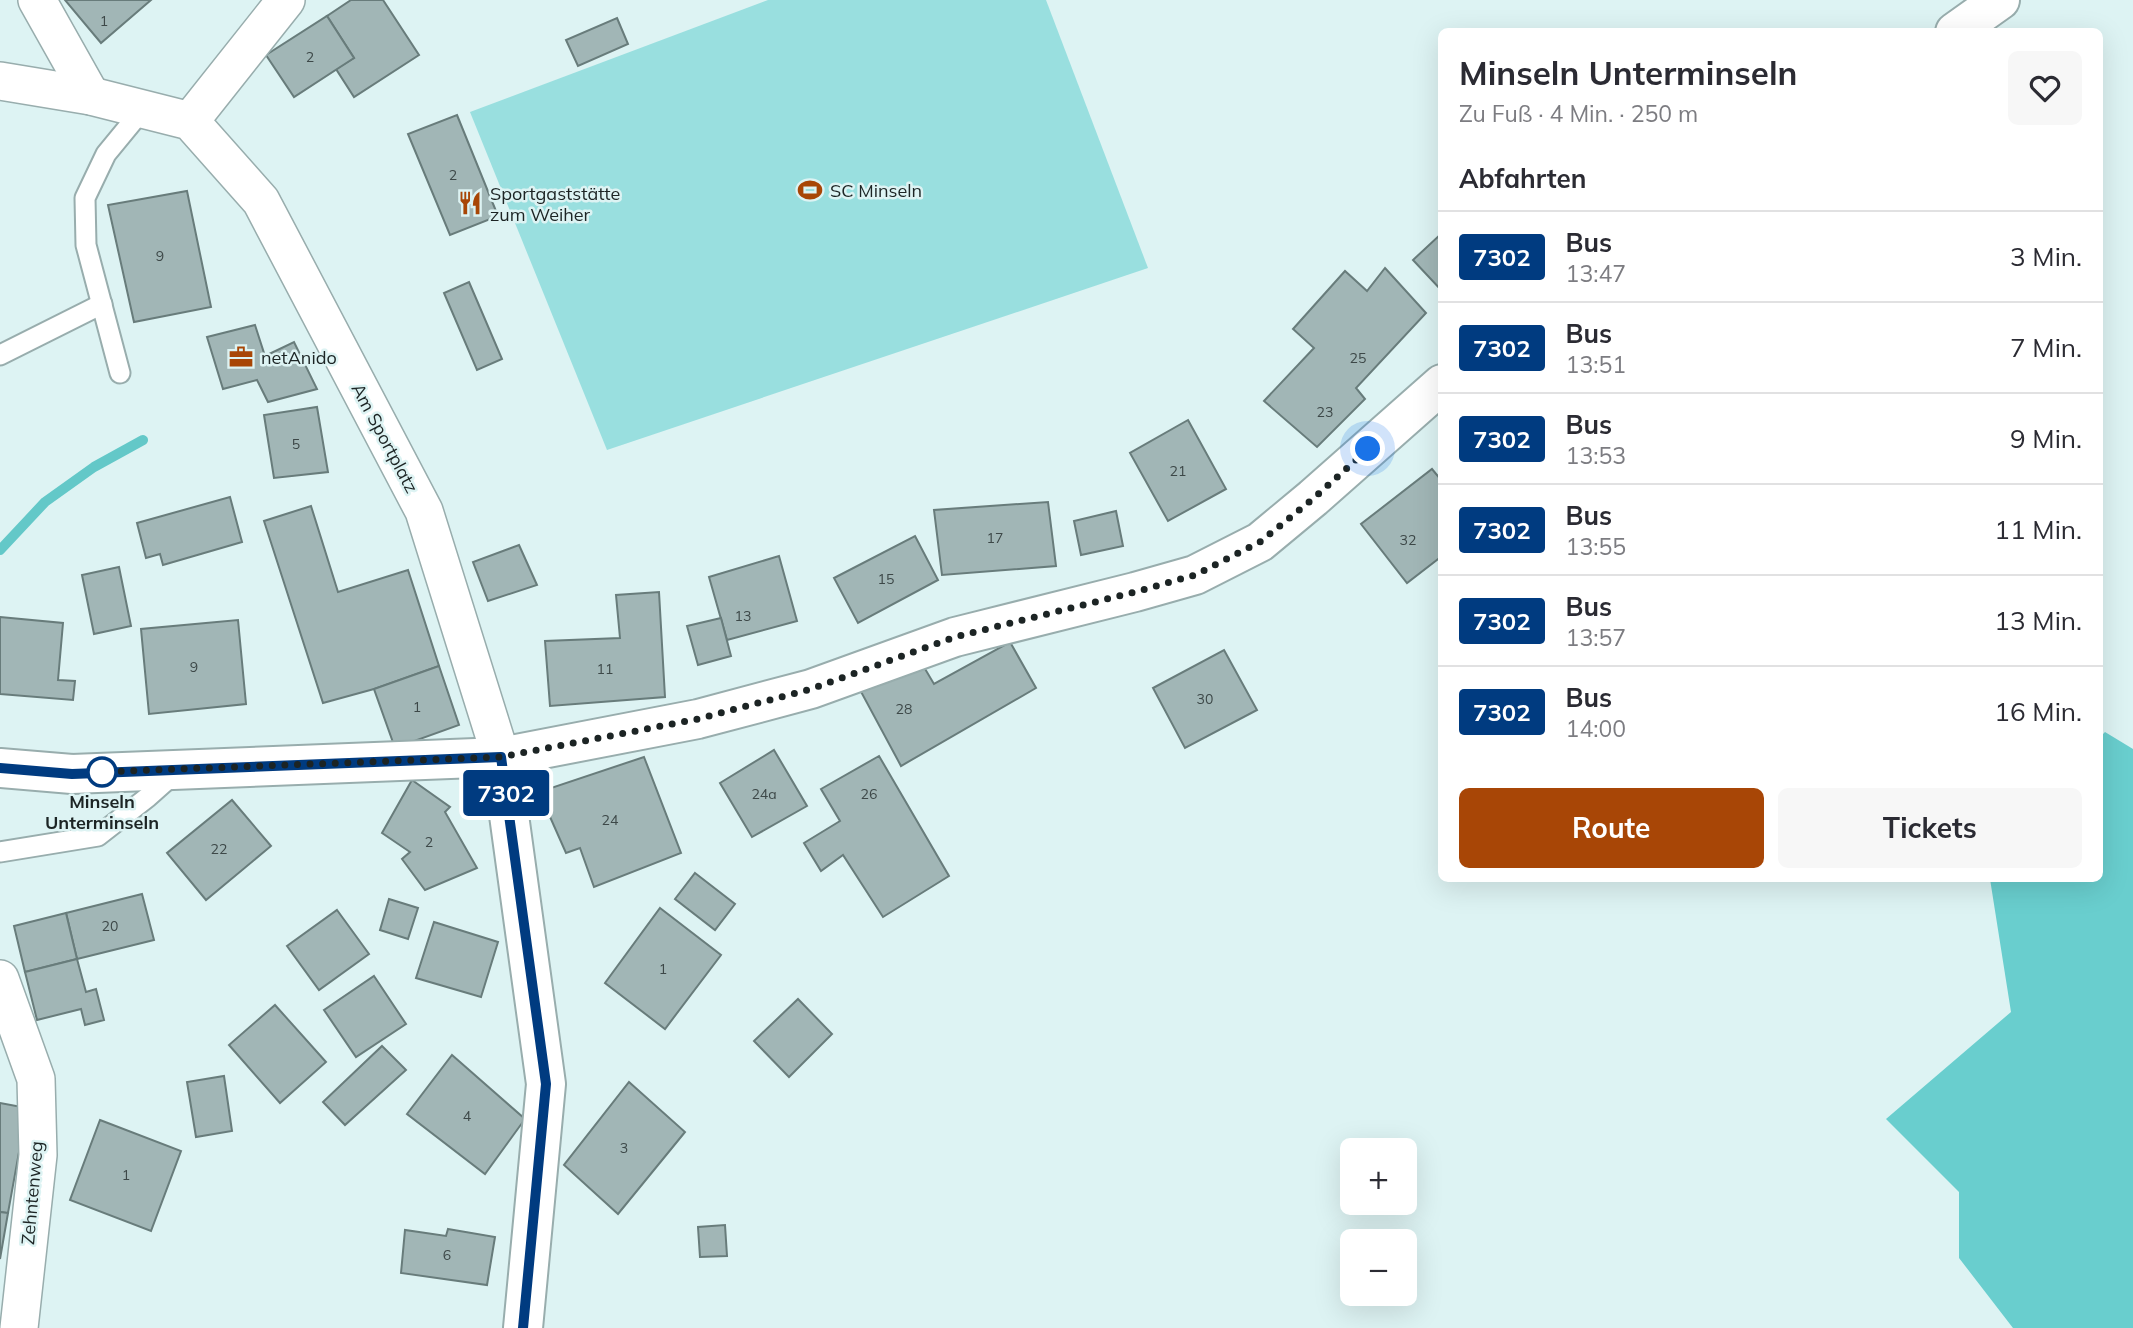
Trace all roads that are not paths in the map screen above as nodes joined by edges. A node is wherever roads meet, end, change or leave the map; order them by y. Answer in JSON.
{"nodes":[{"id":1,"x":37,"y":0,"type":"edge"},
{"id":2,"x":286,"y":0,"type":"edge"},
{"id":3,"x":2000,"y":0,"type":"edge"},
{"id":4,"x":1961,"y":28,"type":"edge"},
{"id":5,"x":0,"y":80,"type":"edge"},
{"id":6,"x":91,"y":96,"type":"junction"},
{"id":7,"x":143,"y":109,"type":"junction"},
{"id":8,"x":191,"y":121,"type":"junction"},
{"id":9,"x":102,"y":304,"type":"junction"},
{"id":10,"x":0,"y":355,"type":"edge"},
{"id":11,"x":120,"y":373,"type":"dead end"},
{"id":12,"x":1438,"y":388,"type":"edge"},
{"id":13,"x":501,"y":757,"type":"junction"},
{"id":14,"x":0,"y":768,"type":"edge"},
{"id":15,"x":179,"y":769,"type":"junction"},
{"id":16,"x":0,"y":852,"type":"edge"},
{"id":17,"x":0,"y":979,"type":"edge"},
{"id":18,"x":19,"y":1328,"type":"edge"},
{"id":19,"x":523,"y":1328,"type":"edge"}],
"edges":[{"from":1,"to":6,"type":"street"},
{"from":2,"to":8,"type":"street"},
{"from":3,"to":4,"type":"street"},
{"from":5,"to":6,"type":"street"},
{"from":6,"to":7,"type":"street"},
{"from":7,"to":8,"type":"street"},
{"from":7,"to":9,"type":"lane"},
{"from":8,"to":13,"type":"street","name":"Am Sportplatz"},
{"from":9,"to":10,"type":"lane"},
{"from":9,"to":11,"type":"lane"},
{"from":12,"to":13,"type":"street"},
{"from":13,"to":15,"type":"street"},
{"from":13,"to":19,"type":"street"},
{"from":14,"to":15,"type":"street"},
{"from":15,"to":16,"type":"lane"},
{"from":17,"to":18,"type":"street","name":"Zehntenweg"}]}
